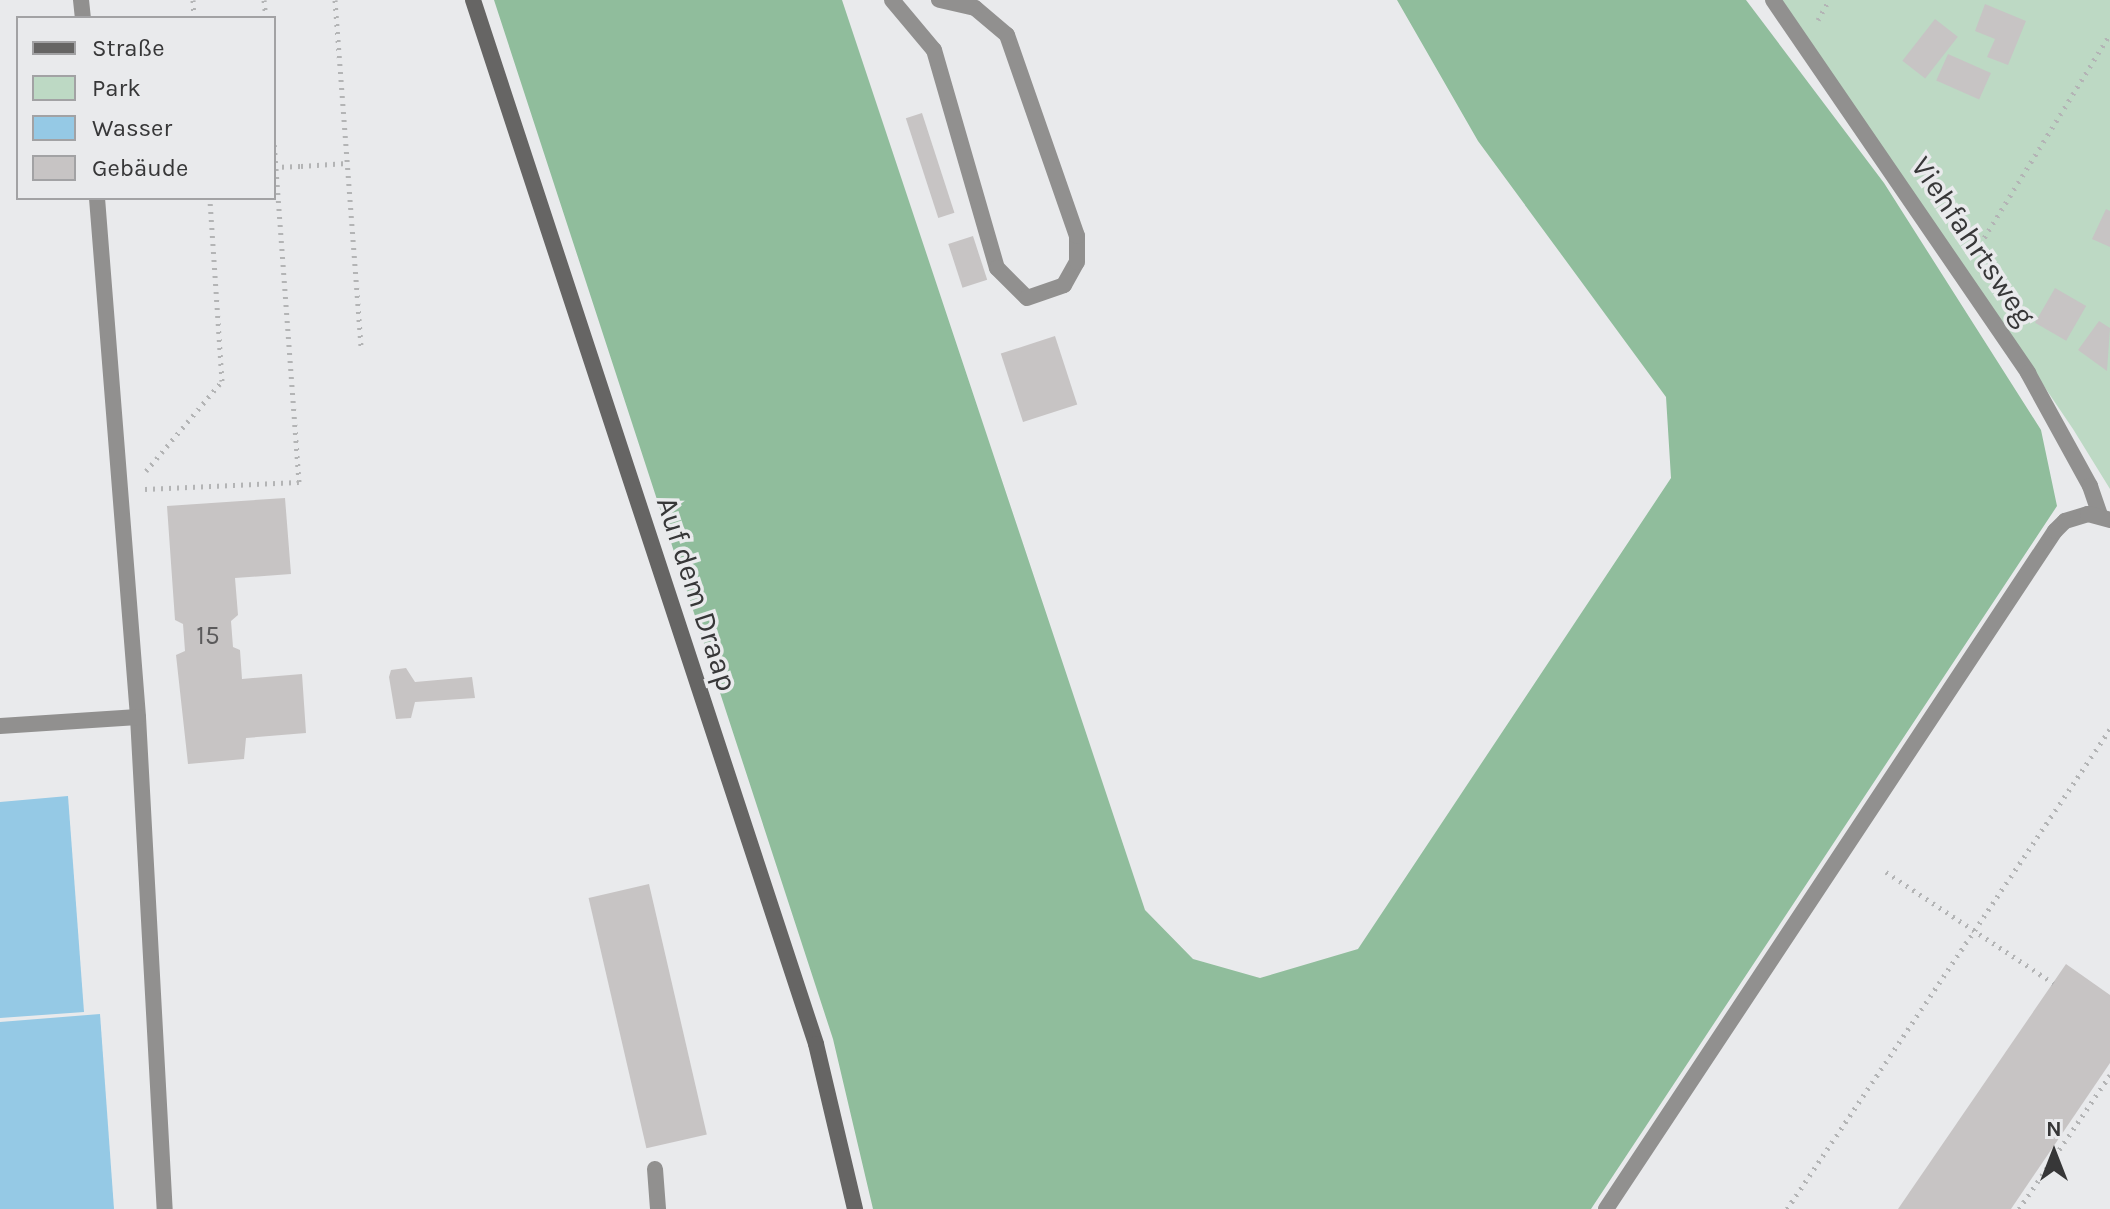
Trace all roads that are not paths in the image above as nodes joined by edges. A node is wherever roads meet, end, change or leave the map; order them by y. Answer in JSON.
{"nodes":[{"id":1,"x":473,"y":0,"type":"edge"},
{"id":2,"x":892,"y":0,"type":"edge"},
{"id":3,"x":939,"y":0,"type":"edge"},
{"id":4,"x":1773,"y":0,"type":"edge"},
{"id":5,"x":97,"y":200,"type":"edge"},
{"id":6,"x":2105,"y":518,"type":"edge"},
{"id":7,"x":138,"y":717,"type":"junction"},
{"id":8,"x":0,"y":726,"type":"edge"},
{"id":9,"x":655,"y":1169,"type":"dead end"},
{"id":10,"x":165,"y":1209,"type":"edge"},
{"id":11,"x":658,"y":1209,"type":"edge"},
{"id":12,"x":855,"y":1209,"type":"edge"},
{"id":13,"x":1606,"y":1209,"type":"edge"}],
"edges":[{"from":1,"to":12,"type":"street","name":"Auf dem Draap"},
{"from":2,"to":3,"type":"street"},
{"from":4,"to":6,"type":"street","name":"Viehfahrtsweg"},
{"from":5,"to":7,"type":"street"},
{"from":6,"to":13,"type":"street"},
{"from":7,"to":8,"type":"street"},
{"from":7,"to":10,"type":"street"},
{"from":9,"to":11,"type":"street"}]}
